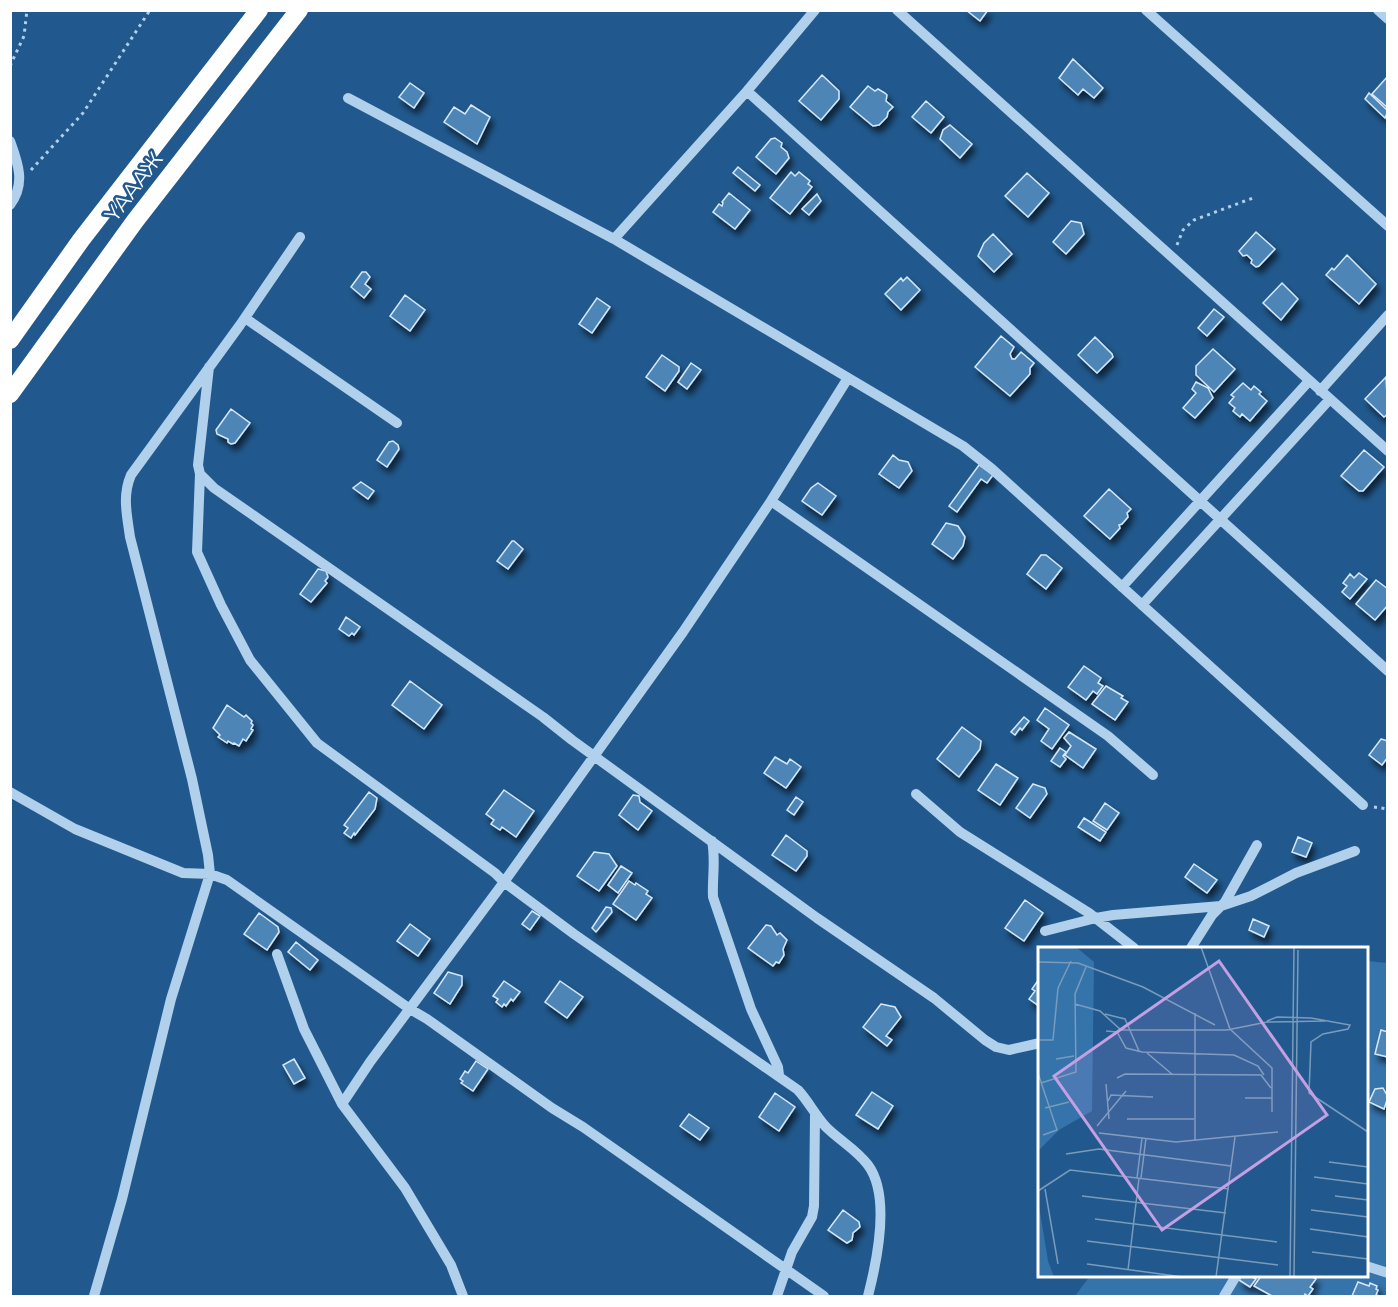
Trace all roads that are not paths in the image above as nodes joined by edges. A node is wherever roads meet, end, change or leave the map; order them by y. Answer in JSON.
{"nodes":[{"id":1,"x":258,"y":10,"type":"edge"},
{"id":2,"x":299,"y":10,"type":"edge"},
{"id":3,"x":815,"y":10,"type":"edge"},
{"id":4,"x":897,"y":10,"type":"edge"},
{"id":5,"x":1146,"y":10,"type":"edge"},
{"id":6,"x":1378,"y":10,"type":"edge"},
{"id":7,"x":1388,"y":19,"type":"edge"},
{"id":8,"x":747,"y":90,"type":"junction"},
{"id":9,"x":348,"y":98,"type":"dead end"},
{"id":10,"x":10,"y":141,"type":"edge"},
{"id":11,"x":10,"y":205,"type":"edge"},
{"id":12,"x":1388,"y":226,"type":"edge"},
{"id":13,"x":300,"y":237,"type":"dead end"},
{"id":14,"x":614,"y":239,"type":"junction"},
{"id":15,"x":1388,"y":315,"type":"edge"},
{"id":16,"x":245,"y":318,"type":"junction"},
{"id":17,"x":10,"y":340,"type":"edge"},
{"id":18,"x":209,"y":367,"type":"junction"},
{"id":19,"x":849,"y":378,"type":"junction"},
{"id":20,"x":1310,"y":381,"type":"junction"},
{"id":21,"x":1320,"y":391,"type":"junction"},
{"id":22,"x":10,"y":394,"type":"edge"},
{"id":23,"x":1330,"y":399,"type":"junction"},
{"id":24,"x":397,"y":423,"type":"dead end"},
{"id":25,"x":1388,"y":451,"type":"edge"},
{"id":26,"x":200,"y":474,"type":"junction"},
{"id":27,"x":771,"y":501,"type":"junction"},
{"id":28,"x":1200,"y":501,"type":"junction"},
{"id":29,"x":1220,"y":519,"type":"junction"},
{"id":30,"x":1122,"y":587,"type":"junction"},
{"id":31,"x":1142,"y":605,"type":"junction"},
{"id":32,"x":1388,"y":671,"type":"edge"},
{"id":33,"x":593,"y":755,"type":"junction"},
{"id":34,"x":1152,"y":775,"type":"dead end"},
{"id":35,"x":10,"y":792,"type":"edge"},
{"id":36,"x":916,"y":794,"type":"dead end"},
{"id":37,"x":1363,"y":805,"type":"dead end"},
{"id":38,"x":712,"y":841,"type":"junction"},
{"id":39,"x":1257,"y":844,"type":"dead end"},
{"id":40,"x":1355,"y":851,"type":"dead end"},
{"id":41,"x":210,"y":874,"type":"junction"},
{"id":42,"x":504,"y":882,"type":"junction"},
{"id":43,"x":1221,"y":906,"type":"junction"},
{"id":44,"x":1095,"y":918,"type":"junction"},
{"id":45,"x":1045,"y":931,"type":"dead end"},
{"id":46,"x":1133,"y":947,"type":"edge"},
{"id":47,"x":1192,"y":947,"type":"edge"},
{"id":48,"x":277,"y":954,"type":"dead end"},
{"id":49,"x":410,"y":1010,"type":"junction"},
{"id":50,"x":1038,"y":1043,"type":"edge"},
{"id":51,"x":779,"y":1075,"type":"junction"},
{"id":52,"x":342,"y":1104,"type":"junction"},
{"id":53,"x":815,"y":1114,"type":"junction"},
{"id":54,"x":1368,"y":1267,"type":"edge"},
{"id":55,"x":785,"y":1270,"type":"junction"},
{"id":56,"x":1388,"y":1273,"type":"edge"},
{"id":57,"x":1235,"y":1277,"type":"edge"},
{"id":58,"x":94,"y":1296,"type":"edge"},
{"id":59,"x":463,"y":1296,"type":"edge"},
{"id":60,"x":777,"y":1296,"type":"edge"},
{"id":61,"x":824,"y":1296,"type":"edge"},
{"id":62,"x":868,"y":1296,"type":"edge"},
{"id":63,"x":1224,"y":1296,"type":"edge"}],
"edges":[{"from":1,"to":17,"type":"highway","name":"ҮАААЖ"},
{"from":2,"to":22,"type":"highway","name":"ҮАААЖ"},
{"from":3,"to":8,"type":"street"},
{"from":4,"to":20,"type":"street"},
{"from":5,"to":12,"type":"street"},
{"from":6,"to":7,"type":"street"},
{"from":8,"to":14,"type":"street"},
{"from":8,"to":28,"type":"street"},
{"from":9,"to":14,"type":"street"},
{"from":10,"to":11,"type":"street"},
{"from":13,"to":16,"type":"street"},
{"from":14,"to":19,"type":"street"},
{"from":15,"to":21,"type":"street"},
{"from":16,"to":18,"type":"street"},
{"from":16,"to":24,"type":"street"},
{"from":18,"to":26,"type":"street"},
{"from":18,"to":41,"type":"street"},
{"from":19,"to":27,"type":"street"},
{"from":19,"to":30,"type":"street"},
{"from":20,"to":21,"type":"street"},
{"from":20,"to":28,"type":"street"},
{"from":21,"to":23,"type":"street"},
{"from":23,"to":25,"type":"street"},
{"from":23,"to":29,"type":"street"},
{"from":26,"to":33,"type":"street"},
{"from":26,"to":42,"type":"street"},
{"from":27,"to":33,"type":"street"},
{"from":27,"to":34,"type":"street"},
{"from":28,"to":29,"type":"street"},
{"from":28,"to":30,"type":"street"},
{"from":29,"to":31,"type":"street"},
{"from":29,"to":32,"type":"street"},
{"from":30,"to":31,"type":"street"},
{"from":31,"to":37,"type":"street"},
{"from":33,"to":38,"type":"street"},
{"from":33,"to":42,"type":"street"},
{"from":35,"to":41,"type":"street"},
{"from":36,"to":44,"type":"street"},
{"from":38,"to":50,"type":"street"},
{"from":38,"to":51,"type":"street"},
{"from":39,"to":43,"type":"street"},
{"from":40,"to":43,"type":"street"},
{"from":41,"to":49,"type":"street"},
{"from":41,"to":58,"type":"street"},
{"from":42,"to":49,"type":"street"},
{"from":42,"to":51,"type":"street"},
{"from":43,"to":44,"type":"street"},
{"from":43,"to":47,"type":"street"},
{"from":44,"to":45,"type":"street"},
{"from":44,"to":46,"type":"street"},
{"from":48,"to":52,"type":"street"},
{"from":49,"to":52,"type":"street"},
{"from":49,"to":55,"type":"street"},
{"from":51,"to":53,"type":"street"},
{"from":52,"to":59,"type":"street"},
{"from":53,"to":55,"type":"street"},
{"from":53,"to":62,"type":"street"},
{"from":54,"to":56,"type":"street"},
{"from":55,"to":60,"type":"street"},
{"from":55,"to":61,"type":"street"},
{"from":57,"to":63,"type":"street"}]}
